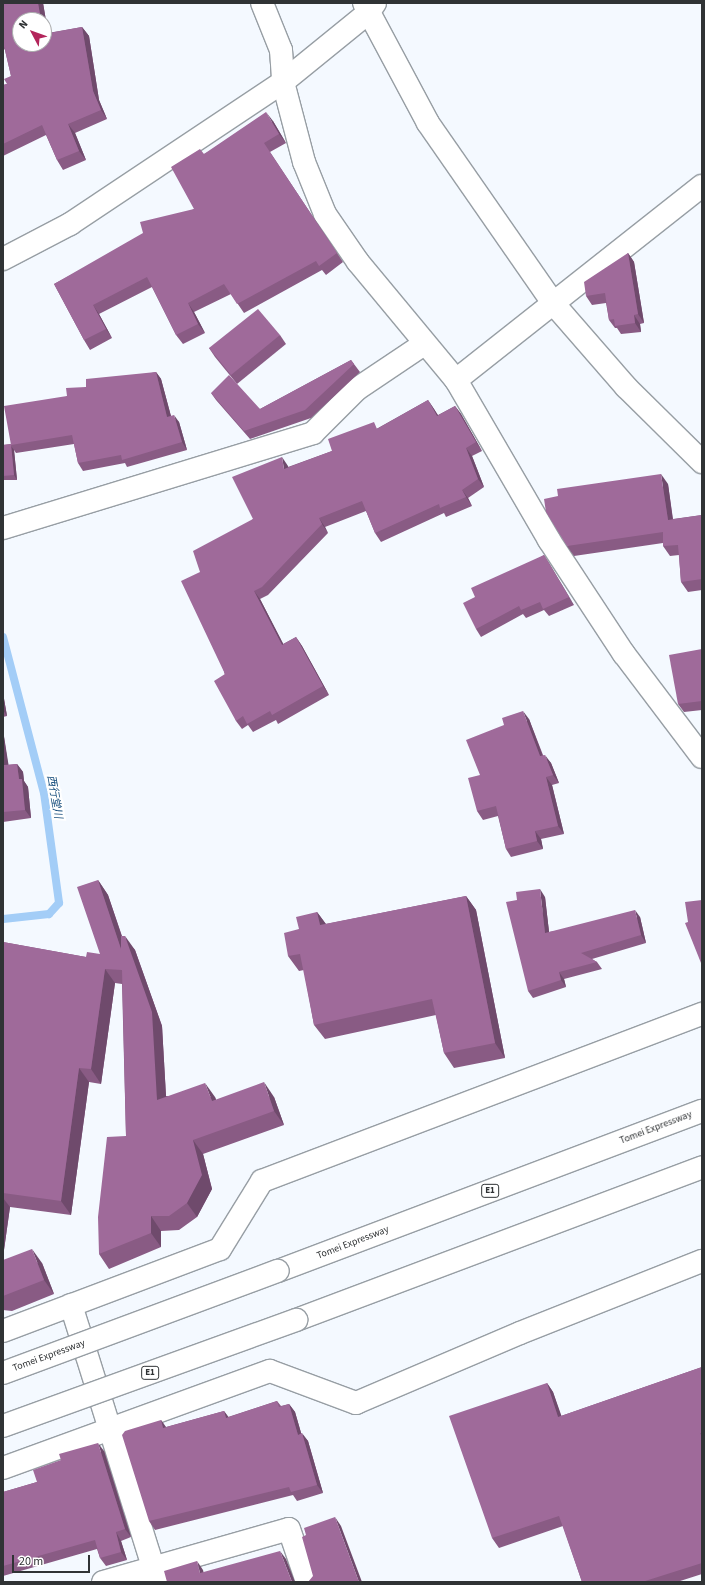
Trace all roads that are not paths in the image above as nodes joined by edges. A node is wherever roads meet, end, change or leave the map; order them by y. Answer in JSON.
{"nodes":[{"id":1,"x":262,"y":3,"type":"edge"},
{"id":2,"x":369,"y":6,"type":"edge"},
{"id":3,"x":283,"y":82,"type":"junction"},
{"id":4,"x":702,"y":186,"type":"edge"},
{"id":5,"x":3,"y":259,"type":"edge"},
{"id":6,"x":554,"y":303,"type":"junction"},
{"id":7,"x":424,"y":344,"type":"junction"},
{"id":8,"x":456,"y":380,"type":"junction"},
{"id":9,"x":702,"y":462,"type":"edge"},
{"id":10,"x":3,"y":528,"type":"edge"},
{"id":11,"x":702,"y":757,"type":"edge"},
{"id":12,"x":702,"y":1014,"type":"edge"},
{"id":13,"x":702,"y":1111,"type":"edge"},
{"id":14,"x":702,"y":1167,"type":"edge"},
{"id":15,"x":702,"y":1261,"type":"edge"},
{"id":16,"x":71,"y":1305,"type":"junction"},
{"id":17,"x":3,"y":1331,"type":"edge"},
{"id":18,"x":3,"y":1373,"type":"edge"},
{"id":19,"x":3,"y":1426,"type":"edge"},
{"id":20,"x":112,"y":1429,"type":"junction"},
{"id":21,"x":3,"y":1468,"type":"edge"},
{"id":22,"x":156,"y":1575,"type":"edge"},
{"id":23,"x":102,"y":1582,"type":"edge"},
{"id":24,"x":307,"y":1582,"type":"edge"}],
"edges":[{"from":1,"to":3,"type":"main road"},
{"from":2,"to":3,"type":"main road"},
{"from":2,"to":6,"type":"main road"},
{"from":3,"to":5,"type":"main road"},
{"from":3,"to":7,"type":"main road"},
{"from":4,"to":6,"type":"main road"},
{"from":6,"to":8,"type":"main road"},
{"from":6,"to":9,"type":"main road"},
{"from":7,"to":8,"type":"main road"},
{"from":7,"to":10,"type":"main road"},
{"from":8,"to":11,"type":"main road"},
{"from":12,"to":16,"type":"main road"},
{"from":13,"to":18,"type":"main road","name":"Tomei Expressway","number":"E1","bridge":true},
{"from":14,"to":19,"type":"main road","number":"E1","bridge":true},
{"from":15,"to":20,"type":"main road"},
{"from":16,"to":17,"type":"main road"},
{"from":16,"to":20,"type":"main road"},
{"from":20,"to":21,"type":"main road"},
{"from":20,"to":22,"type":"main road"},
{"from":22,"to":23,"type":"main road"},
{"from":22,"to":24,"type":"main road"}]}
